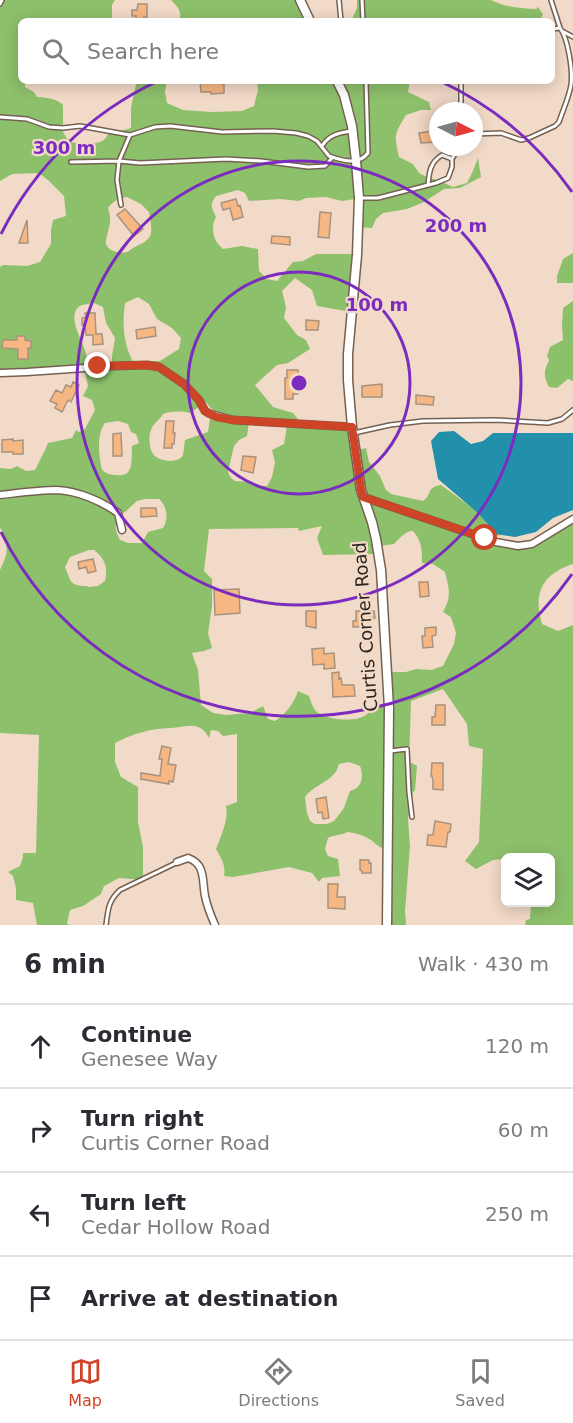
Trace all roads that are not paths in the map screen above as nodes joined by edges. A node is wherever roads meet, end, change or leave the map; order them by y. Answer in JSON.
{"nodes":[{"id":1,"x":2,"y":0,"type":"edge"},
{"id":2,"x":300,"y":0,"type":"edge"},
{"id":3,"x":339,"y":0,"type":"edge"},
{"id":4,"x":362,"y":0,"type":"edge"},
{"id":5,"x":551,"y":0,"type":"edge"},
{"id":6,"x":0,"y":4,"type":"edge"},
{"id":7,"x":309,"y":18,"type":"edge"},
{"id":8,"x":341,"y":18,"type":"edge"},
{"id":9,"x":363,"y":18,"type":"edge"},
{"id":10,"x":555,"y":29,"type":"edge"},
{"id":11,"x":561,"y":30,"type":"junction"},
{"id":12,"x":573,"y":37,"type":"edge"},
{"id":13,"x":338,"y":84,"type":"edge"},
{"id":14,"x":366,"y":84,"type":"edge"},
{"id":15,"x":461,"y":84,"type":"edge"},
{"id":16,"x":461,"y":102,"type":"edge"},
{"id":17,"x":0,"y":117,"type":"edge"},
{"id":18,"x":352,"y":131,"type":"junction"},
{"id":19,"x":483,"y":134,"type":"edge"},
{"id":20,"x":130,"y":135,"type":"junction"},
{"id":21,"x":322,"y":146,"type":"junction"},
{"id":22,"x":454,"y":156,"type":"edge"},
{"id":23,"x":332,"y":157,"type":"junction"},
{"id":24,"x":452,"y":159,"type":"junction"},
{"id":25,"x":119,"y":161,"type":"junction"},
{"id":26,"x":356,"y":161,"type":"junction"},
{"id":27,"x":71,"y":162,"type":"dead end"},
{"id":28,"x":428,"y":185,"type":"junction"},
{"id":29,"x":359,"y":198,"type":"junction"},
{"id":30,"x":121,"y":205,"type":"dead end"},
{"id":31,"x":0,"y":373,"type":"edge"},
{"id":32,"x":573,"y":410,"type":"edge"},
{"id":33,"x":352,"y":430,"type":"junction"},
{"id":34,"x":0,"y":495,"type":"edge"},
{"id":35,"x":363,"y":497,"type":"junction"},
{"id":36,"x":573,"y":519,"type":"edge"},
{"id":37,"x":122,"y":530,"type":"dead end"},
{"id":38,"x":388,"y":751,"type":"junction"},
{"id":39,"x":412,"y":817,"type":"dead end"},
{"id":40,"x":177,"y":862,"type":"joint"},
{"id":41,"x":106,"y":925,"type":"edge"},
{"id":42,"x":215,"y":925,"type":"edge"},
{"id":43,"x":387,"y":925,"type":"edge"}],
"edges":[{"from":1,"to":6,"type":"lane"},
{"from":2,"to":7,"type":"street"},
{"from":3,"to":8,"type":"lane"},
{"from":4,"to":9,"type":"lane"},
{"from":5,"to":11,"type":"lane"},
{"from":10,"to":11,"type":"lane"},
{"from":11,"to":12,"type":"lane"},
{"from":11,"to":19,"type":"lane"},
{"from":13,"to":18,"type":"street","name":"Curtis Corner Road"},
{"from":14,"to":26,"type":"lane"},
{"from":15,"to":16,"type":"lane"},
{"from":17,"to":20,"type":"lane"},
{"from":18,"to":21,"type":"lane"},
{"from":18,"to":26,"type":"street","name":"Curtis Corner Road"},
{"from":20,"to":21,"type":"lane"},
{"from":20,"to":25,"type":"lane"},
{"from":21,"to":23,"type":"lane"},
{"from":22,"to":24,"type":"lane"},
{"from":23,"to":25,"type":"lane"},
{"from":23,"to":26,"type":"lane"},
{"from":24,"to":28,"type":"lane"},
{"from":24,"to":28,"type":"lane"},
{"from":25,"to":27,"type":"lane"},
{"from":25,"to":30,"type":"lane"},
{"from":26,"to":29,"type":"street","name":"Curtis Corner Road"},
{"from":28,"to":29,"type":"lane"},
{"from":29,"to":33,"type":"street","name":"Curtis Corner Road"},
{"from":31,"to":33,"type":"street"},
{"from":32,"to":33,"type":"lane"},
{"from":33,"to":35,"type":"street","name":"Curtis Corner Road"},
{"from":34,"to":37,"type":"street"},
{"from":35,"to":36,"type":"street"},
{"from":35,"to":38,"type":"street","name":"Curtis Corner Road"},
{"from":38,"to":39,"type":"lane"},
{"from":38,"to":43,"type":"street","name":"Curtis Corner Road"},
{"from":40,"to":41,"type":"lane"},
{"from":40,"to":42,"type":"street"}]}
